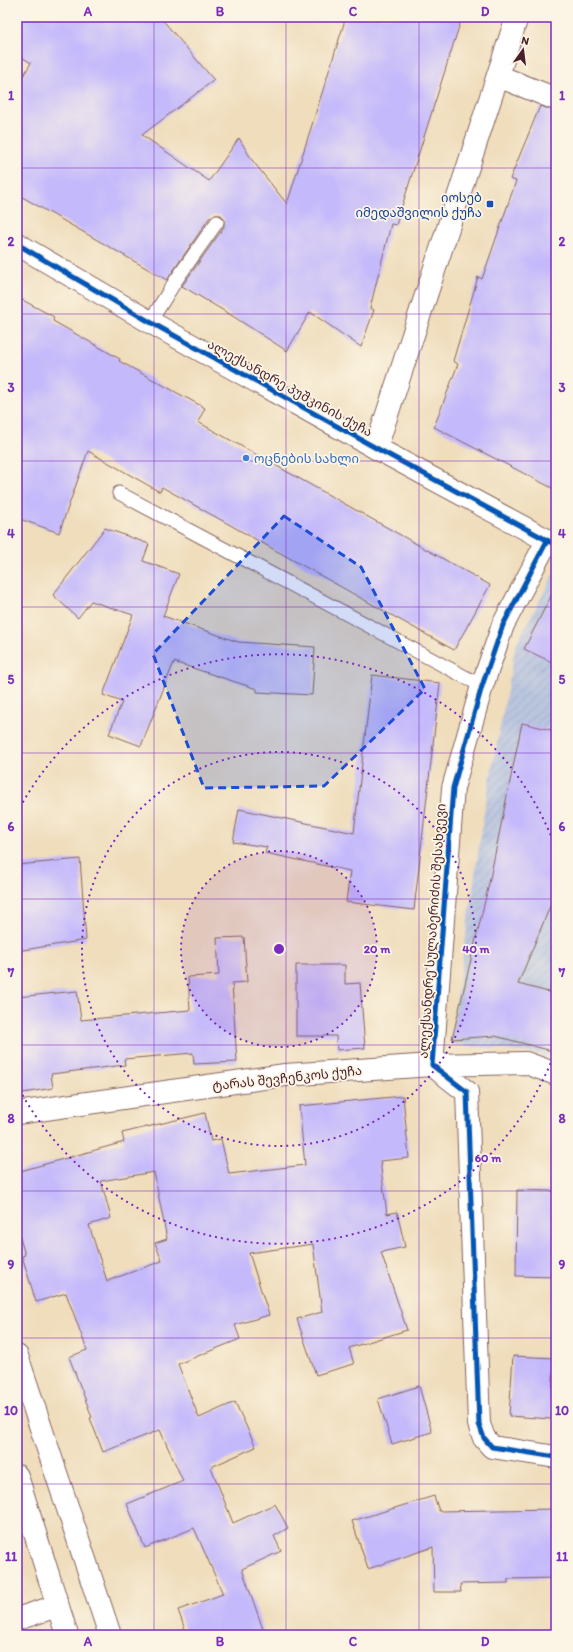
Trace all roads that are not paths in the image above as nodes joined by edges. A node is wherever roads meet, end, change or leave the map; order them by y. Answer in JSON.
{"nodes":[{"id":1,"x":517,"y":17,"type":"edge"},
{"id":2,"x":498,"y":76,"type":"junction"},
{"id":3,"x":556,"y":99,"type":"edge"},
{"id":4,"x":217,"y":222,"type":"dead end"},
{"id":5,"x":17,"y":244,"type":"edge"},
{"id":6,"x":150,"y":322,"type":"junction"},
{"id":7,"x":376,"y":448,"type":"junction"},
{"id":8,"x":119,"y":494,"type":"dead end"},
{"id":9,"x":552,"y":543,"type":"edge"},
{"id":10,"x":482,"y":686,"type":"junction"},
{"id":11,"x":432,"y":1065,"type":"junction"},
{"id":12,"x":556,"y":1074,"type":"edge"},
{"id":13,"x":17,"y":1113,"type":"edge"},
{"id":14,"x":17,"y":1356,"type":"edge"},
{"id":15,"x":556,"y":1457,"type":"edge"},
{"id":16,"x":17,"y":1476,"type":"edge"},
{"id":17,"x":57,"y":1606,"type":"junction"},
{"id":18,"x":17,"y":1619,"type":"edge"},
{"id":19,"x":67,"y":1635,"type":"edge"},
{"id":20,"x":110,"y":1635,"type":"edge"}],
"edges":[{"from":1,"to":2,"type":"street"},
{"from":2,"to":3,"type":"street"},
{"from":2,"to":7,"type":"street"},
{"from":4,"to":6,"type":"lane"},
{"from":5,"to":6,"type":"street","name":"ალექსანდრე პუშკინის ქუჩა"},
{"from":6,"to":7,"type":"street","name":"ალექსანდრე პუშკინის ქუჩა"},
{"from":7,"to":9,"type":"street","name":"ალექსანდრე პუშკინის ქუჩა"},
{"from":8,"to":10,"type":"lane"},
{"from":9,"to":10,"type":"street","name":"ალექსანდრე სულაბერიძის შესახვევი"},
{"from":10,"to":11,"type":"street","name":"ალექსანდრე სულაბერიძის შესახვევი"},
{"from":11,"to":12,"type":"street","name":"ტარას შევჩენკოს ქუჩა"},
{"from":11,"to":13,"type":"street","name":"ტარას შევჩენკოს ქუჩა"},
{"from":11,"to":15,"type":"street","name":"ალექსანდრე სულაბერიძის შესახვევი"},
{"from":14,"to":20,"type":"street"},
{"from":16,"to":17,"type":"street"},
{"from":17,"to":18,"type":"street"},
{"from":17,"to":19,"type":"street"}]}
